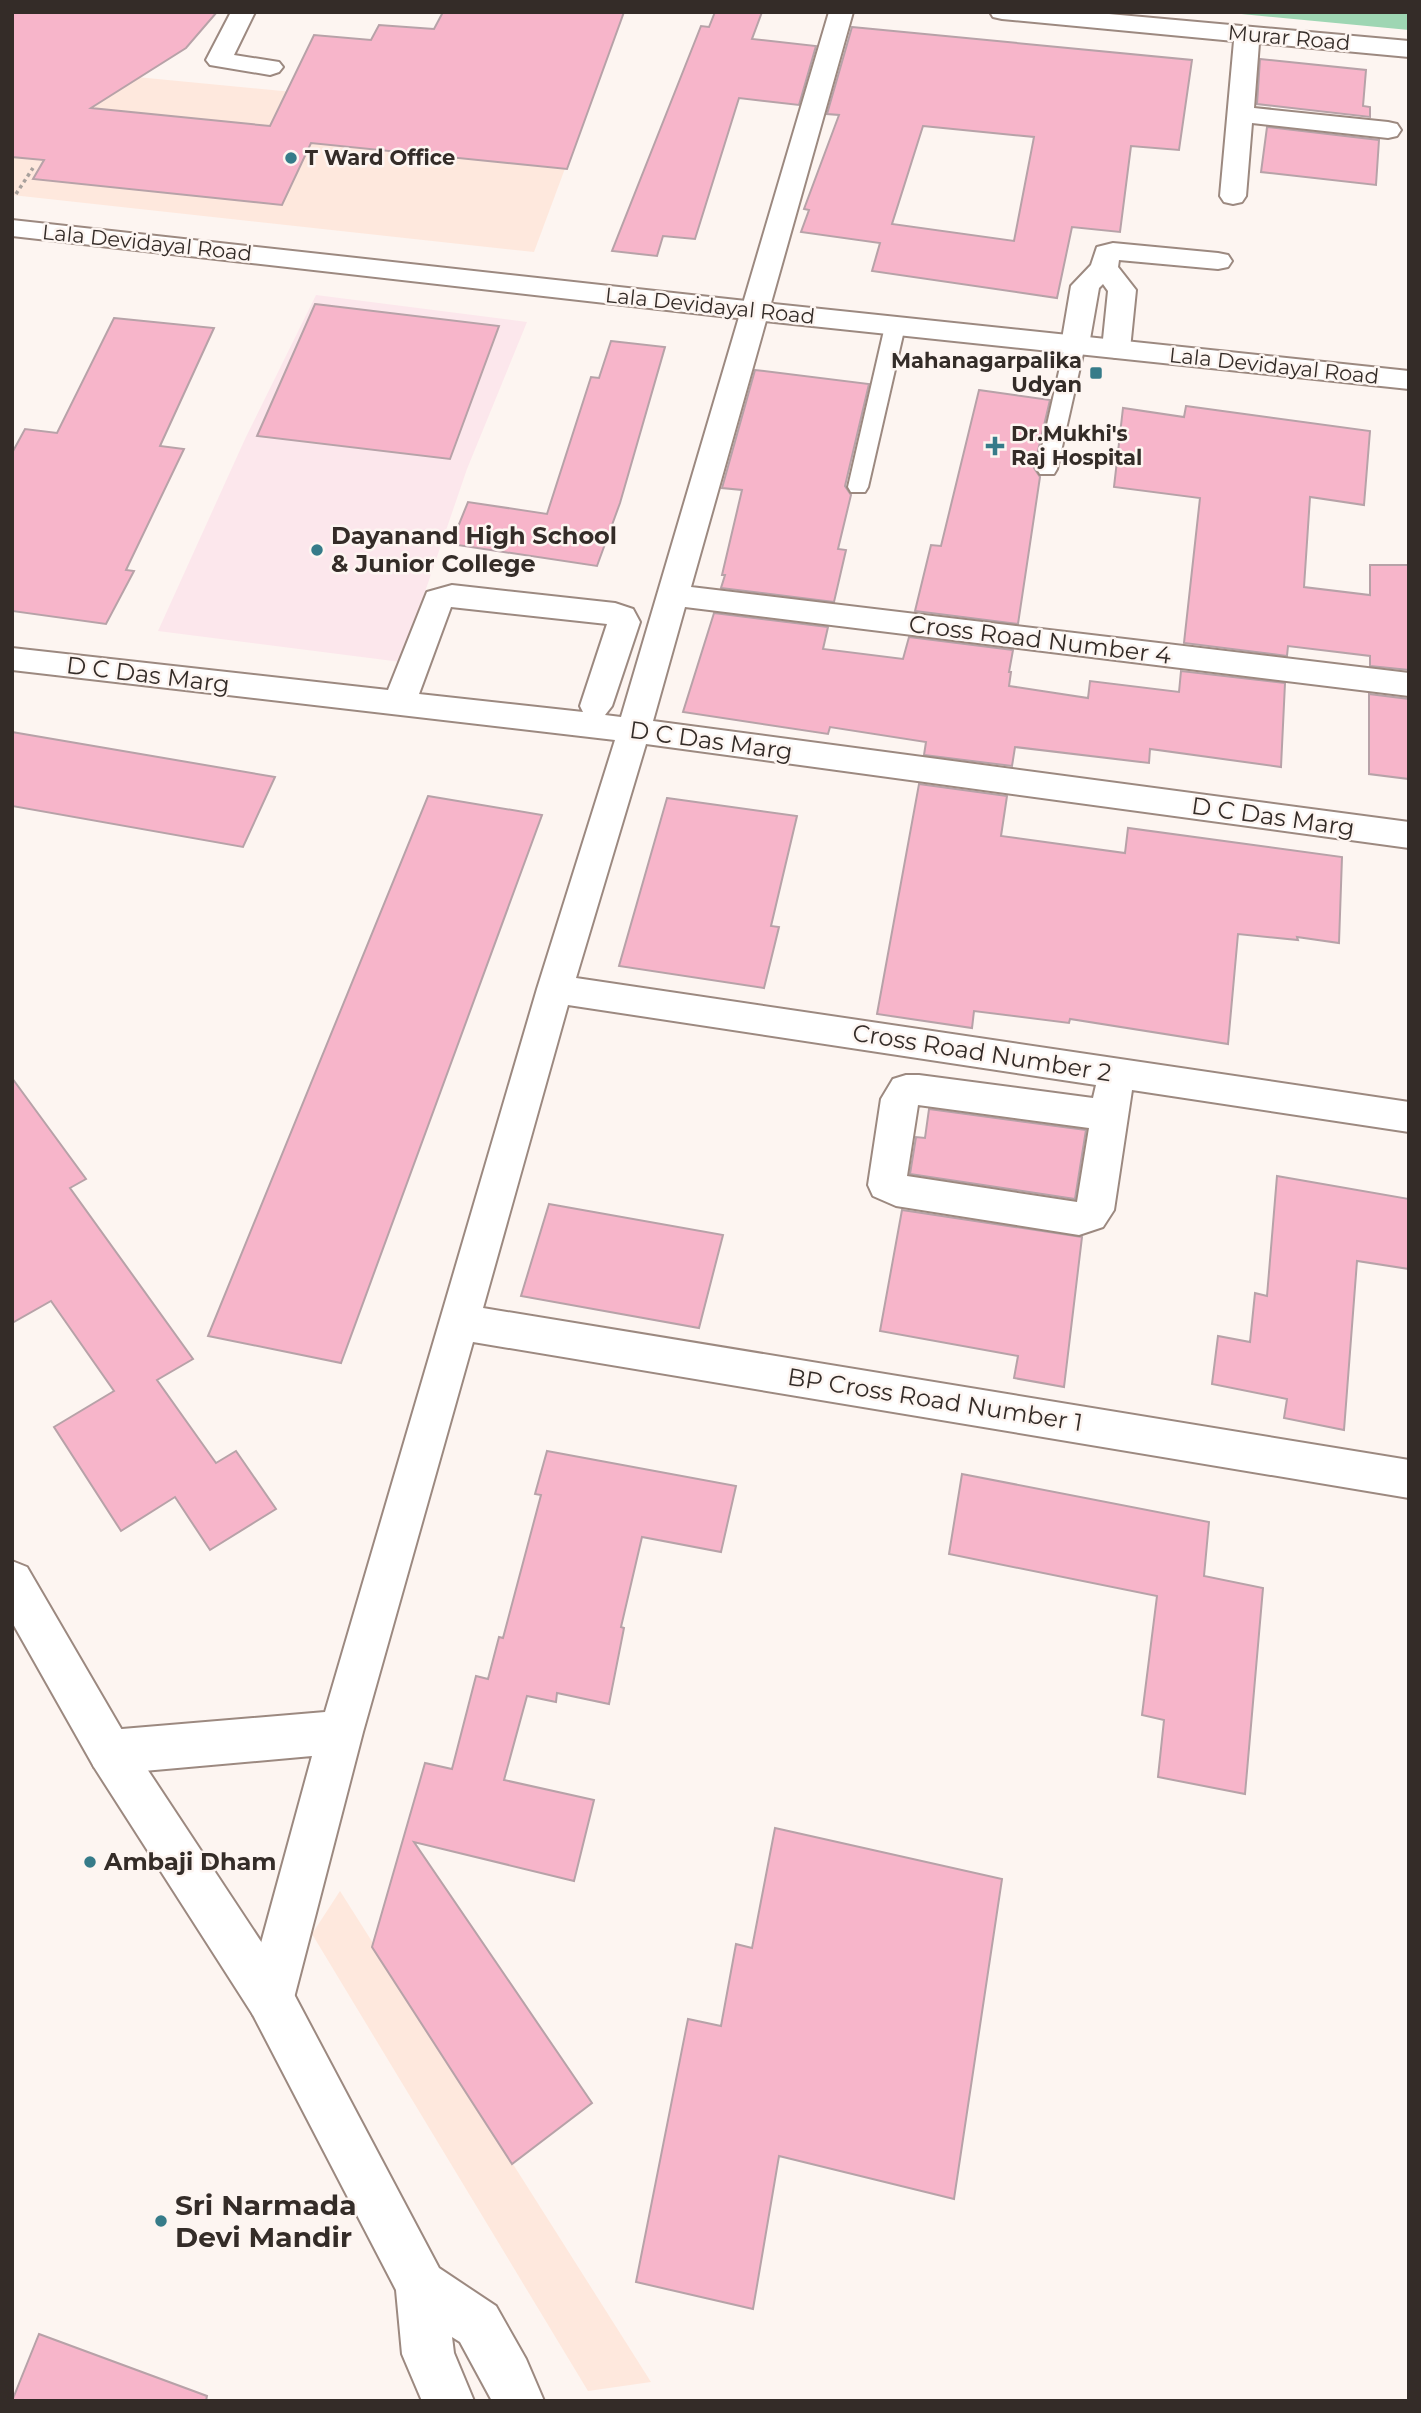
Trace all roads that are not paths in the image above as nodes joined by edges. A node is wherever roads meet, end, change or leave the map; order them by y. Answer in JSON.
{"nodes":[{"id":1,"x":243,"y":12,"type":"edge"},
{"id":2,"x":841,"y":12,"type":"edge"},
{"id":3,"x":1002,"y":12,"type":"edge"},
{"id":4,"x":1247,"y":34,"type":"junction"},
{"id":5,"x":1409,"y":49,"type":"edge"},
{"id":6,"x":270,"y":66,"type":"dead end"},
{"id":7,"x":1240,"y":114,"type":"junction"},
{"id":8,"x":1388,"y":130,"type":"dead end"},
{"id":9,"x":1233,"y":196,"type":"dead end"},
{"id":10,"x":12,"y":228,"type":"edge"},
{"id":11,"x":1218,"y":261,"type":"dead end"},
{"id":12,"x":1104,"y":268,"type":"junction"},
{"id":13,"x":755,"y":311,"type":"junction"},
{"id":14,"x":895,"y":326,"type":"junction"},
{"id":15,"x":1075,"y":345,"type":"junction"},
{"id":16,"x":1116,"y":349,"type":"junction"},
{"id":17,"x":1409,"y":380,"type":"edge"},
{"id":18,"x":1047,"y":469,"type":"dead end"},
{"id":19,"x":858,"y":487,"type":"dead end"},
{"id":20,"x":672,"y":595,"type":"junction"},
{"id":21,"x":615,"y":648,"type":"junction"},
{"id":22,"x":656,"y":654,"type":"junction"},
{"id":23,"x":12,"y":659,"type":"edge"},
{"id":24,"x":1409,"y":685,"type":"edge"},
{"id":25,"x":403,"y":693,"type":"junction"},
{"id":26,"x":514,"y":706,"type":"junction"},
{"id":27,"x":596,"y":706,"type":"junction"},
{"id":28,"x":637,"y":721,"type":"junction"},
{"id":29,"x":1409,"y":835,"type":"edge"},
{"id":30,"x":555,"y":989,"type":"junction"},
{"id":31,"x":1115,"y":1073,"type":"junction"},
{"id":32,"x":1110,"y":1116,"type":"junction"},
{"id":33,"x":1409,"y":1117,"type":"edge"},
{"id":34,"x":460,"y":1322,"type":"junction"},
{"id":35,"x":1409,"y":1479,"type":"edge"},
{"id":36,"x":12,"y":1581,"type":"edge"},
{"id":37,"x":341,"y":1732,"type":"junction"},
{"id":38,"x":110,"y":1752,"type":"junction"},
{"id":39,"x":270,"y":1998,"type":"junction"},
{"id":40,"x":421,"y":2286,"type":"junction"},
{"id":41,"x":448,"y":2401,"type":"edge"},
{"id":42,"x":518,"y":2401,"type":"edge"}],
"edges":[{"from":1,"to":6,"type":"street"},
{"from":2,"to":13,"type":"street"},
{"from":3,"to":4,"type":"street","name":"Murar Road"},
{"from":4,"to":5,"type":"street","name":"Murar Road"},
{"from":4,"to":7,"type":"street"},
{"from":7,"to":8,"type":"street"},
{"from":7,"to":9,"type":"street"},
{"from":10,"to":13,"type":"street","name":"Lala Devidayal Road"},
{"from":11,"to":12,"type":"street"},
{"from":12,"to":15,"type":"street"},
{"from":12,"to":16,"type":"street"},
{"from":13,"to":14,"type":"street","name":"Lala Devidayal Road"},
{"from":13,"to":20,"type":"street"},
{"from":14,"to":15,"type":"street","name":"Lala Devidayal Road"},
{"from":14,"to":19,"type":"lane"},
{"from":15,"to":16,"type":"street","name":"Lala Devidayal Road"},
{"from":15,"to":18,"type":"lane"},
{"from":16,"to":17,"type":"street","name":"Lala Devidayal Road"},
{"from":20,"to":22,"type":"street"},
{"from":20,"to":24,"type":"street","name":"Cross Road Number 4"},
{"from":21,"to":22,"type":"street"},
{"from":21,"to":25,"type":"street"},
{"from":21,"to":27,"type":"street"},
{"from":22,"to":28,"type":"street"},
{"from":23,"to":25,"type":"street","name":"D C Das Marg"},
{"from":25,"to":26,"type":"street","name":"D C Das Marg"},
{"from":26,"to":27,"type":"street"},
{"from":26,"to":28,"type":"street","name":"D C Das Marg"},
{"from":27,"to":28,"type":"street"},
{"from":28,"to":29,"type":"street","name":"D C Das Marg"},
{"from":28,"to":30,"type":"street"},
{"from":30,"to":31,"type":"street","name":"Cross Road Number 2"},
{"from":30,"to":34,"type":"street"},
{"from":31,"to":32,"type":"street"},
{"from":31,"to":33,"type":"street","name":"Cross Road Number 2"},
{"from":32,"to":32,"type":"street"},
{"from":34,"to":35,"type":"street","name":"BP Cross Road Number 1"},
{"from":34,"to":37,"type":"street"},
{"from":36,"to":38,"type":"street"},
{"from":37,"to":38,"type":"street"},
{"from":37,"to":39,"type":"street"},
{"from":38,"to":39,"type":"street"},
{"from":39,"to":40,"type":"street"},
{"from":40,"to":41,"type":"street"},
{"from":40,"to":42,"type":"street"}]}
